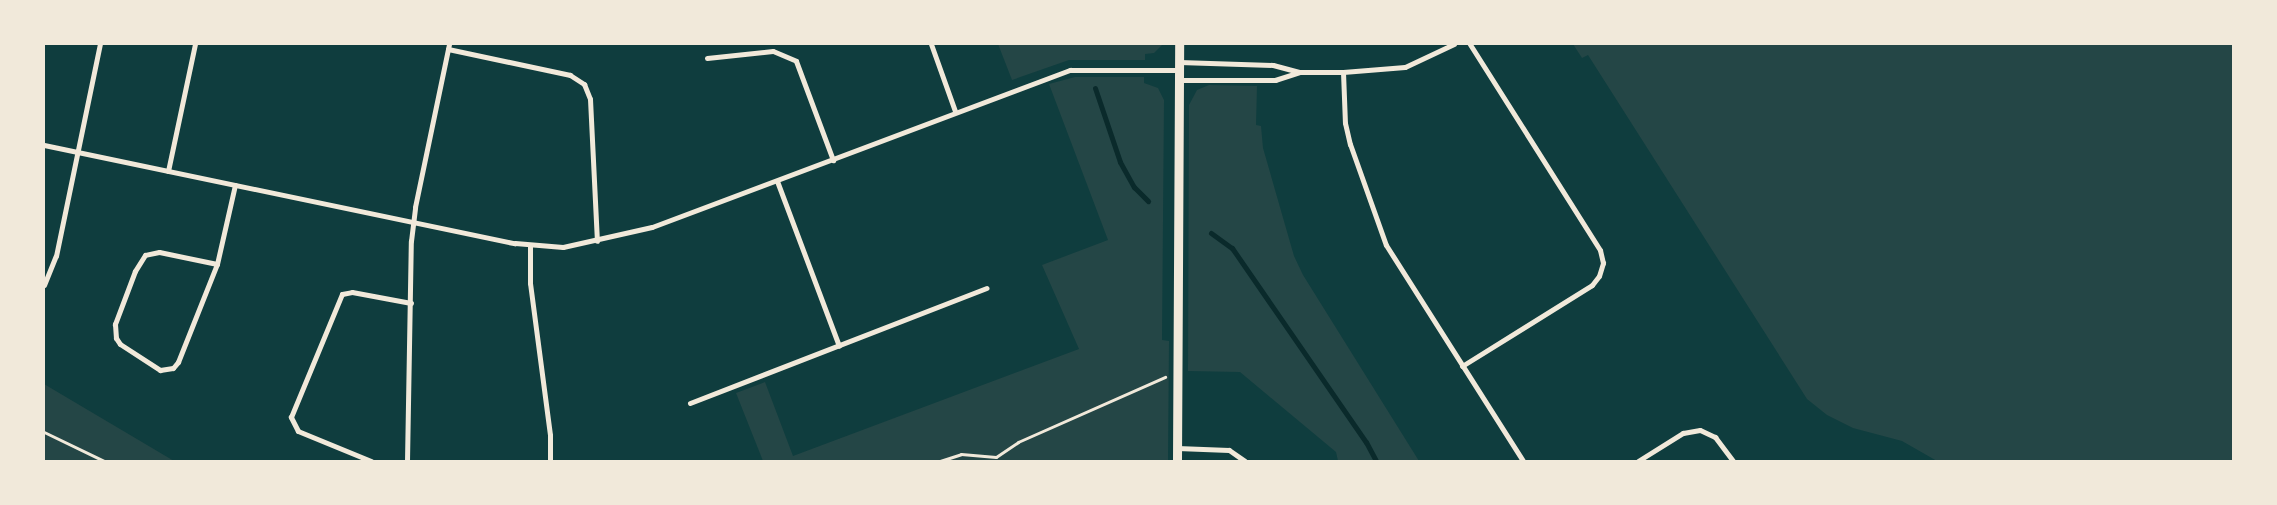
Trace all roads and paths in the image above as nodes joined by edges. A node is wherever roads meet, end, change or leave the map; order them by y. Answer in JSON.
{"nodes":[{"id":1,"x":100,"y":44,"type":"edge"},
{"id":2,"x":194,"y":44,"type":"edge"},
{"id":3,"x":931,"y":44,"type":"edge"},
{"id":4,"x":1179,"y":44,"type":"edge"},
{"id":5,"x":1454,"y":44,"type":"edge"},
{"id":6,"x":1470,"y":44,"type":"edge"},
{"id":7,"x":449,"y":46,"type":"edge"},
{"id":8,"x":707,"y":58,"type":"dead end"},
{"id":9,"x":1179,"y":66,"type":"junction"},
{"id":10,"x":1299,"y":72,"type":"junction"},
{"id":11,"x":1343,"y":72,"type":"junction"},
{"id":12,"x":1179,"y":80,"type":"junction"},
{"id":13,"x":955,"y":112,"type":"junction"},
{"id":14,"x":44,"y":145,"type":"edge"},
{"id":15,"x":77,"y":152,"type":"junction"},
{"id":16,"x":833,"y":160,"type":"junction"},
{"id":17,"x":168,"y":171,"type":"junction"},
{"id":18,"x":777,"y":181,"type":"junction"},
{"id":19,"x":235,"y":185,"type":"junction"},
{"id":20,"x":414,"y":222,"type":"junction"},
{"id":21,"x":597,"y":241,"type":"junction"},
{"id":22,"x":530,"y":245,"type":"junction"},
{"id":23,"x":217,"y":264,"type":"junction"},
{"id":24,"x":44,"y":285,"type":"edge"},
{"id":25,"x":986,"y":288,"type":"dead end"},
{"id":26,"x":411,"y":303,"type":"junction"},
{"id":27,"x":839,"y":346,"type":"junction"},
{"id":28,"x":1462,"y":366,"type":"junction"},
{"id":29,"x":1165,"y":377,"type":"dead end"},
{"id":30,"x":690,"y":403,"type":"dead end"},
{"id":31,"x":44,"y":432,"type":"edge"},
{"id":32,"x":1177,"y":448,"type":"junction"},
{"id":33,"x":104,"y":461,"type":"edge"},
{"id":34,"x":371,"y":461,"type":"edge"},
{"id":35,"x":408,"y":461,"type":"edge"},
{"id":36,"x":550,"y":461,"type":"edge"},
{"id":37,"x":940,"y":461,"type":"edge"},
{"id":38,"x":1177,"y":461,"type":"edge"},
{"id":39,"x":1246,"y":461,"type":"edge"},
{"id":40,"x":1523,"y":461,"type":"edge"},
{"id":41,"x":1638,"y":461,"type":"edge"},
{"id":42,"x":1733,"y":461,"type":"edge"}],
"edges":[{"from":1,"to":15,"type":"street"},
{"from":2,"to":17,"type":"street"},
{"from":3,"to":13,"type":"street"},
{"from":4,"to":9,"type":"street"},
{"from":5,"to":11,"type":"street"},
{"from":6,"to":28,"type":"street"},
{"from":7,"to":20,"type":"street"},
{"from":7,"to":21,"type":"street"},
{"from":8,"to":16,"type":"street"},
{"from":9,"to":10,"type":"street"},
{"from":9,"to":12,"type":"street"},
{"from":9,"to":13,"type":"street"},
{"from":10,"to":11,"type":"street"},
{"from":10,"to":12,"type":"street"},
{"from":11,"to":28,"type":"street"},
{"from":12,"to":32,"type":"street"},
{"from":13,"to":16,"type":"street"},
{"from":14,"to":15,"type":"street"},
{"from":15,"to":17,"type":"street"},
{"from":15,"to":24,"type":"street"},
{"from":16,"to":18,"type":"street"},
{"from":17,"to":19,"type":"street"},
{"from":18,"to":21,"type":"street"},
{"from":18,"to":27,"type":"street"},
{"from":19,"to":20,"type":"street"},
{"from":19,"to":23,"type":"street"},
{"from":20,"to":22,"type":"street"},
{"from":20,"to":26,"type":"street"},
{"from":21,"to":22,"type":"street"},
{"from":22,"to":36,"type":"street"},
{"from":23,"to":23,"type":"street"},
{"from":25,"to":27,"type":"street"},
{"from":26,"to":34,"type":"street"},
{"from":26,"to":35,"type":"street"},
{"from":27,"to":30,"type":"street"},
{"from":28,"to":40,"type":"street"},
{"from":29,"to":37,"type":"path"},
{"from":31,"to":33,"type":"path"},
{"from":32,"to":38,"type":"street"},
{"from":32,"to":39,"type":"street"},
{"from":41,"to":42,"type":"street"}]}
